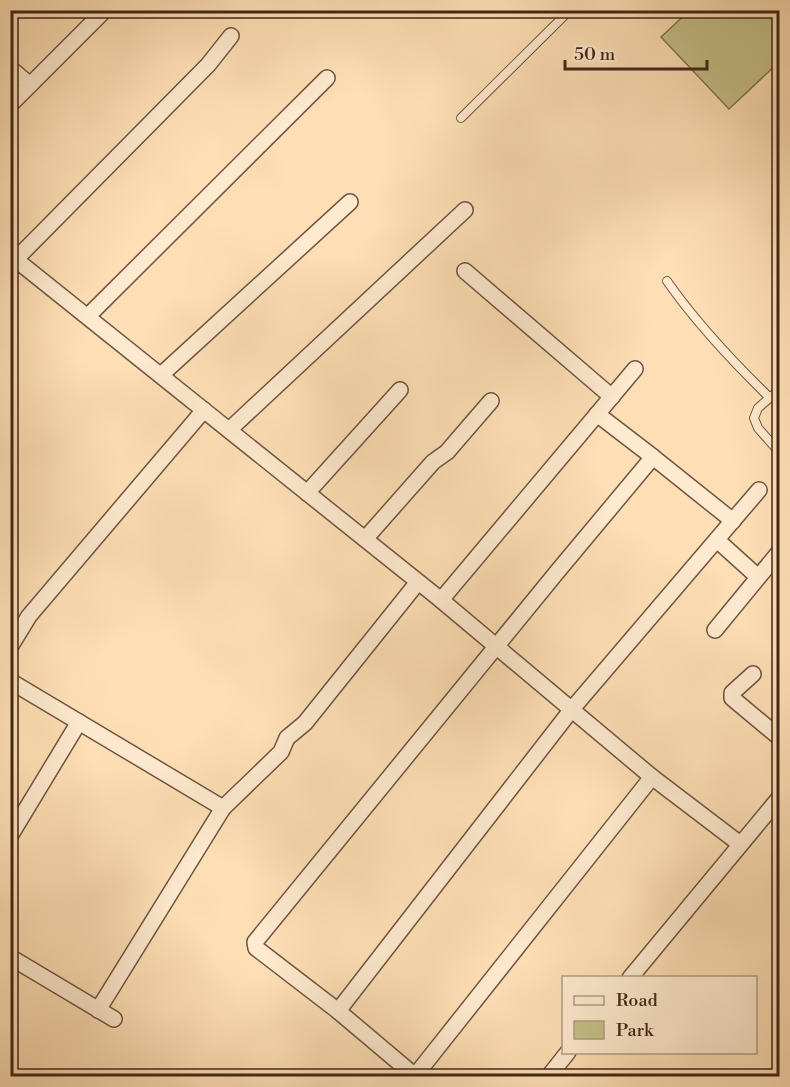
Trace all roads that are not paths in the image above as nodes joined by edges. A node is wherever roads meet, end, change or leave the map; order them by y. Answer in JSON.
{"nodes":[{"id":1,"x":105,"y":10,"type":"edge"},
{"id":2,"x":570,"y":10,"type":"edge"},
{"id":3,"x":231,"y":36,"type":"dead end"},
{"id":4,"x":10,"y":68,"type":"edge"},
{"id":5,"x":327,"y":78,"type":"dead end"},
{"id":6,"x":30,"y":85,"type":"junction"},
{"id":7,"x":10,"y":105,"type":"edge"},
{"id":8,"x":461,"y":117,"type":"dead end"},
{"id":9,"x":350,"y":202,"type":"dead end"},
{"id":10,"x":465,"y":210,"type":"dead end"},
{"id":11,"x":14,"y":257,"type":"edge"},
{"id":12,"x":465,"y":271,"type":"dead end"},
{"id":13,"x":667,"y":281,"type":"dead end"},
{"id":14,"x":88,"y":316,"type":"junction"},
{"id":15,"x":635,"y":369,"type":"dead end"},
{"id":16,"x":161,"y":375,"type":"junction"},
{"id":17,"x":780,"y":389,"type":"edge"},
{"id":18,"x":400,"y":390,"type":"dead end"},
{"id":19,"x":612,"y":397,"type":"junction"},
{"id":20,"x":770,"y":398,"type":"junction"},
{"id":21,"x":491,"y":401,"type":"dead end"},
{"id":22,"x":204,"y":410,"type":"junction"},
{"id":23,"x":597,"y":414,"type":"junction"},
{"id":24,"x":230,"y":430,"type":"junction"},
{"id":25,"x":780,"y":453,"type":"edge"},
{"id":26,"x":653,"y":457,"type":"junction"},
{"id":27,"x":759,"y":490,"type":"dead end"},
{"id":28,"x":307,"y":492,"type":"junction"},
{"id":29,"x":733,"y":521,"type":"junction"},
{"id":30,"x":365,"y":539,"type":"junction"},
{"id":31,"x":717,"y":540,"type":"junction"},
{"id":32,"x":780,"y":551,"type":"edge"},
{"id":33,"x":758,"y":577,"type":"junction"},
{"id":34,"x":418,"y":582,"type":"junction"},
{"id":35,"x":441,"y":600,"type":"junction"},
{"id":36,"x":714,"y":630,"type":"dead end"},
{"id":37,"x":496,"y":646,"type":"junction"},
{"id":38,"x":10,"y":647,"type":"edge"},
{"id":39,"x":753,"y":674,"type":"dead end"},
{"id":40,"x":10,"y":681,"type":"edge"},
{"id":41,"x":572,"y":709,"type":"junction"},
{"id":42,"x":79,"y":722,"type":"junction"},
{"id":43,"x":780,"y":738,"type":"edge"},
{"id":44,"x":652,"y":777,"type":"junction"},
{"id":45,"x":780,"y":797,"type":"edge"},
{"id":46,"x":223,"y":808,"type":"junction"},
{"id":47,"x":10,"y":836,"type":"edge"},
{"id":48,"x":740,"y":844,"type":"junction"},
{"id":49,"x":10,"y":957,"type":"edge"},
{"id":50,"x":632,"y":976,"type":"edge"},
{"id":51,"x":98,"y":1010,"type":"junction"},
{"id":52,"x":338,"y":1011,"type":"junction"},
{"id":53,"x":114,"y":1019,"type":"dead end"},
{"id":54,"x":567,"y":1054,"type":"edge"},
{"id":55,"x":415,"y":1076,"type":"edge"},
{"id":56,"x":549,"y":1077,"type":"edge"}],
"edges":[{"from":1,"to":6,"type":"street"},
{"from":2,"to":8,"type":"lane"},
{"from":3,"to":11,"type":"street"},
{"from":4,"to":6,"type":"street"},
{"from":5,"to":14,"type":"street"},
{"from":6,"to":7,"type":"street"},
{"from":9,"to":16,"type":"street"},
{"from":10,"to":24,"type":"street"},
{"from":11,"to":14,"type":"street"},
{"from":12,"to":19,"type":"street"},
{"from":13,"to":20,"type":"lane"},
{"from":14,"to":16,"type":"street"},
{"from":15,"to":19,"type":"street"},
{"from":16,"to":22,"type":"street"},
{"from":17,"to":20,"type":"lane"},
{"from":18,"to":28,"type":"street"},
{"from":19,"to":23,"type":"street"},
{"from":20,"to":25,"type":"lane"},
{"from":21,"to":30,"type":"street"},
{"from":22,"to":24,"type":"street"},
{"from":22,"to":38,"type":"street"},
{"from":23,"to":26,"type":"street"},
{"from":23,"to":35,"type":"street"},
{"from":24,"to":28,"type":"street"},
{"from":26,"to":29,"type":"street"},
{"from":26,"to":37,"type":"street"},
{"from":27,"to":29,"type":"street"},
{"from":28,"to":30,"type":"street"},
{"from":29,"to":31,"type":"street"},
{"from":30,"to":34,"type":"street"},
{"from":31,"to":33,"type":"street"},
{"from":31,"to":41,"type":"street"},
{"from":32,"to":33,"type":"street"},
{"from":33,"to":36,"type":"street"},
{"from":34,"to":35,"type":"street"},
{"from":34,"to":46,"type":"street"},
{"from":35,"to":37,"type":"street"},
{"from":37,"to":41,"type":"street"},
{"from":37,"to":52,"type":"street"},
{"from":39,"to":43,"type":"street"},
{"from":40,"to":42,"type":"street"},
{"from":41,"to":44,"type":"street"},
{"from":41,"to":52,"type":"street"},
{"from":42,"to":46,"type":"street"},
{"from":42,"to":47,"type":"street"},
{"from":44,"to":48,"type":"street"},
{"from":44,"to":55,"type":"street"},
{"from":45,"to":48,"type":"street"},
{"from":46,"to":51,"type":"street"},
{"from":48,"to":50,"type":"street"},
{"from":49,"to":51,"type":"street"},
{"from":51,"to":53,"type":"street"},
{"from":52,"to":55,"type":"street"},
{"from":54,"to":56,"type":"street"}]}
